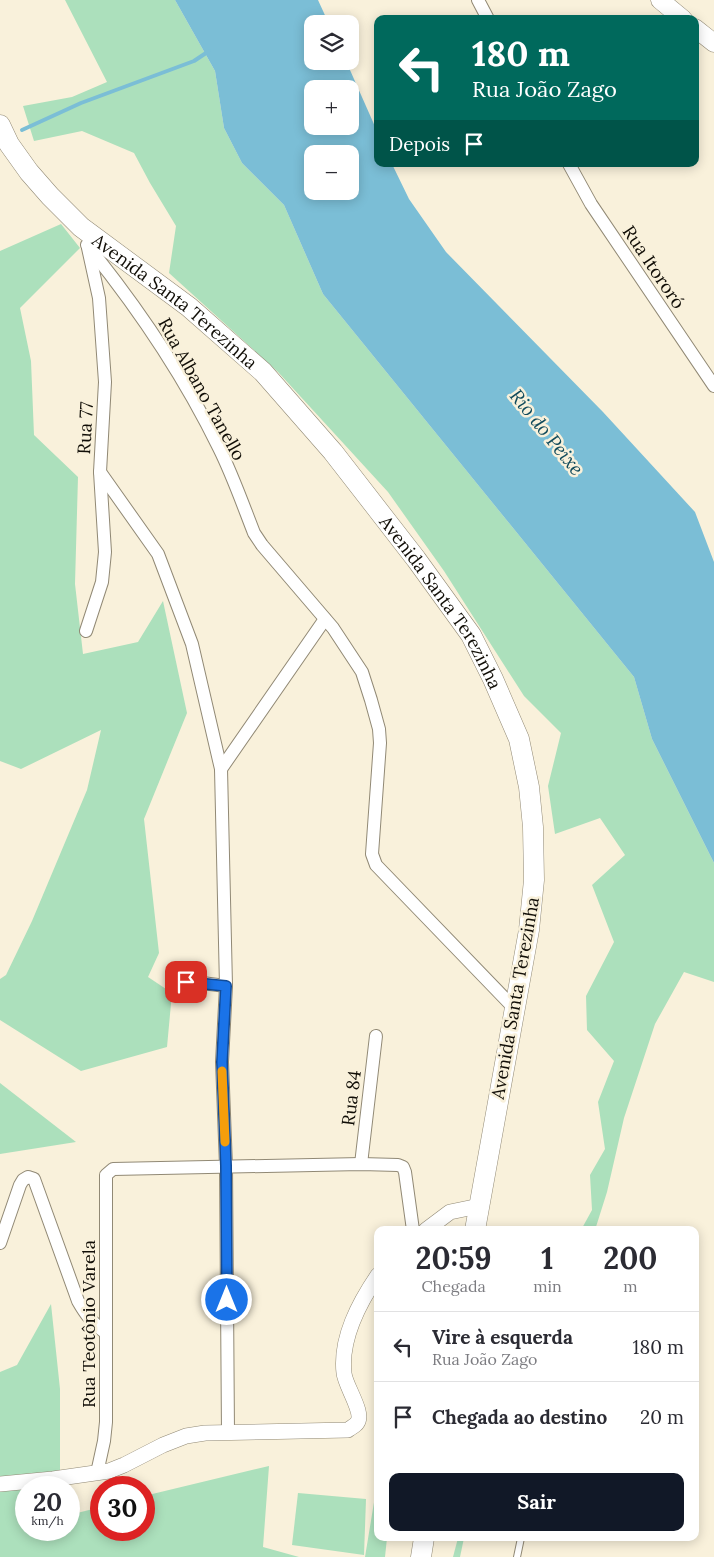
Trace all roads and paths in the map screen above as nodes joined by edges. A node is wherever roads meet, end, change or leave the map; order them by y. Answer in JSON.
{"nodes":[{"id":1,"x":478,"y":0,"type":"edge"},
{"id":2,"x":660,"y":0,"type":"edge"},
{"id":3,"x":486,"y":15,"type":"edge"},
{"id":4,"x":678,"y":15,"type":"edge"},
{"id":5,"x":699,"y":31,"type":"edge"},
{"id":6,"x":714,"y":43,"type":"edge"},
{"id":7,"x":0,"y":125,"type":"edge"},
{"id":8,"x":571,"y":167,"type":"edge"},
{"id":9,"x":84,"y":236,"type":"junction"},
{"id":10,"x":714,"y":386,"type":"edge"},
{"id":11,"x":100,"y":472,"type":"junction"},
{"id":12,"x":325,"y":619,"type":"junction"},
{"id":13,"x":86,"y":631,"type":"dead end"},
{"id":14,"x":221,"y":769,"type":"junction"},
{"id":15,"x":186,"y":982,"type":"dead end"},
{"id":16,"x":226,"y":986,"type":"junction"},
{"id":17,"x":514,"y":1008,"type":"junction"},
{"id":18,"x":376,"y":1036,"type":"dead end"},
{"id":19,"x":361,"y":1164,"type":"junction"},
{"id":20,"x":226,"y":1166,"type":"junction"},
{"id":21,"x":479,"y":1206,"type":"junction"},
{"id":22,"x":413,"y":1226,"type":"edge"},
{"id":23,"x":431,"y":1226,"type":"edge"},
{"id":24,"x":476,"y":1226,"type":"edge"},
{"id":25,"x":0,"y":1243,"type":"edge"},
{"id":26,"x":374,"y":1282,"type":"edge"},
{"id":27,"x":106,"y":1332,"type":"junction"},
{"id":28,"x":228,"y":1433,"type":"junction"},
{"id":29,"x":98,"y":1473,"type":"junction"},
{"id":30,"x":0,"y":1484,"type":"edge"},
{"id":31,"x":424,"y":1541,"type":"edge"},
{"id":32,"x":520,"y":1541,"type":"edge"},
{"id":33,"x":421,"y":1557,"type":"edge"},
{"id":34,"x":517,"y":1557,"type":"edge"}],
"edges":[{"from":1,"to":3,"type":"street"},
{"from":2,"to":4,"type":"main road"},
{"from":5,"to":6,"type":"main road"},
{"from":7,"to":9,"type":"main road","name":"Avenida Santa Terezinha"},
{"from":8,"to":10,"type":"street","name":"Rua Itororó"},
{"from":9,"to":11,"type":"street","name":"Rua 77"},
{"from":9,"to":12,"type":"street","name":"Rua Albano Tanello"},
{"from":9,"to":17,"type":"main road","name":"Avenida Santa Terezinha"},
{"from":11,"to":13,"type":"street","name":"Rua 77"},
{"from":11,"to":14,"type":"street"},
{"from":12,"to":14,"type":"street"},
{"from":12,"to":17,"type":"street","name":"Rua Albano Tanello"},
{"from":14,"to":16,"type":"street"},
{"from":15,"to":16,"type":"street"},
{"from":16,"to":20,"type":"street"},
{"from":17,"to":21,"type":"main road","name":"Avenida Santa Terezinha"},
{"from":18,"to":19,"type":"street","name":"Rua 84"},
{"from":19,"to":20,"type":"street"},
{"from":19,"to":22,"type":"street"},
{"from":20,"to":27,"type":"street","name":"Rua Teotônio Varela"},
{"from":20,"to":28,"type":"street"},
{"from":21,"to":23,"type":"street"},
{"from":21,"to":24,"type":"main road","name":"Avenida Santa Terezinha"},
{"from":25,"to":27,"type":"street"},
{"from":26,"to":28,"type":"street"},
{"from":27,"to":29,"type":"street","name":"Rua Teotônio Varela"},
{"from":28,"to":29,"type":"street"},
{"from":29,"to":30,"type":"street"},
{"from":31,"to":33,"type":"main road"},
{"from":32,"to":34,"type":"lane"}]}
